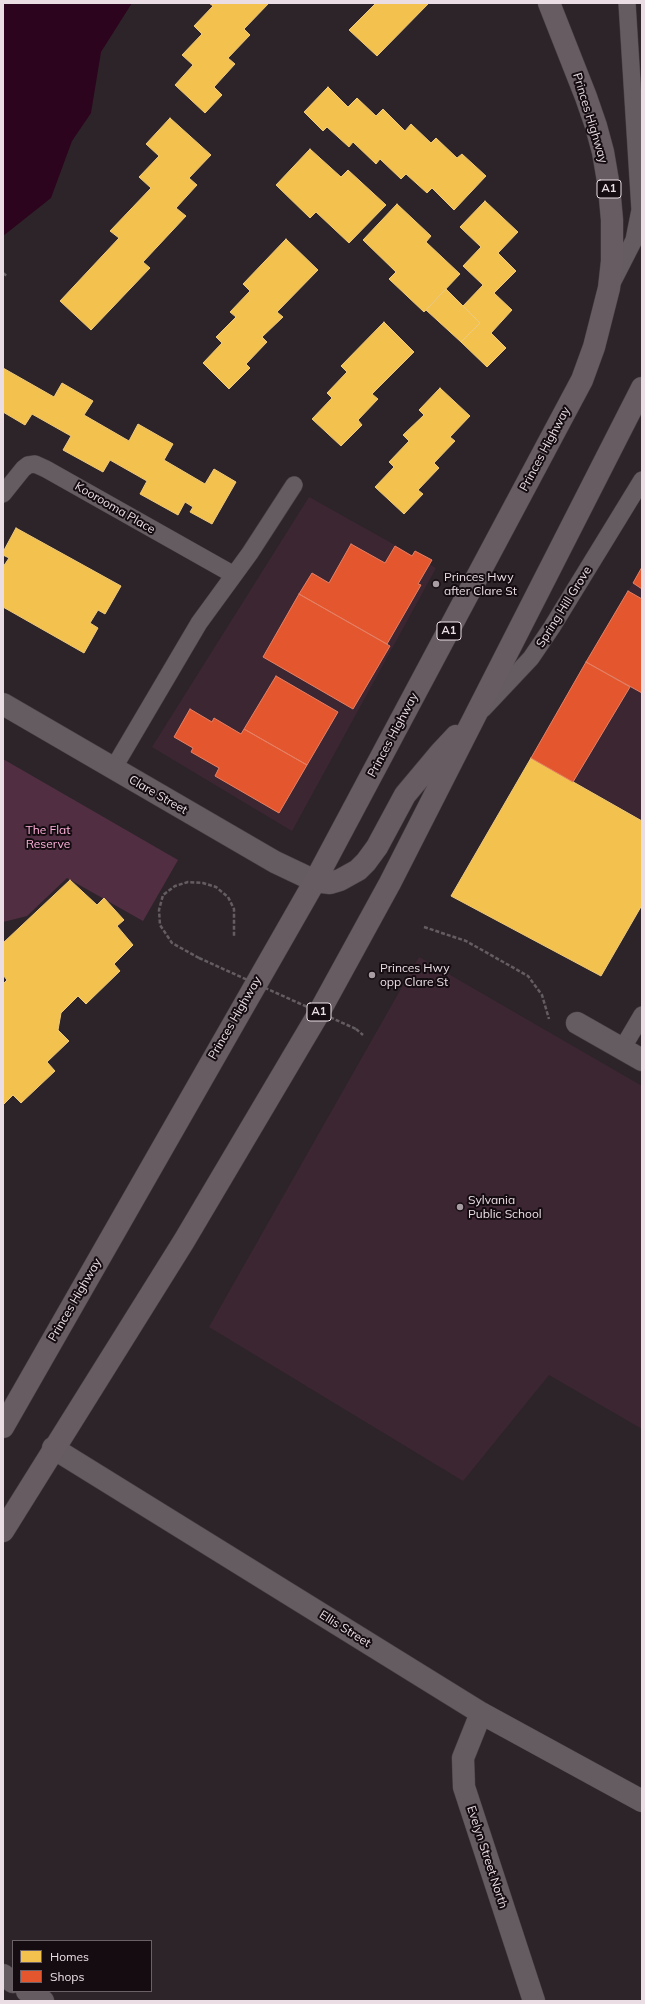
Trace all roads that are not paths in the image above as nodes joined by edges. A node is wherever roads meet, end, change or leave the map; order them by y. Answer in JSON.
{"nodes":[{"id":1,"x":550,"y":3,"type":"edge"},
{"id":2,"x":627,"y":3,"type":"edge"},
{"id":3,"x":609,"y":288,"type":"junction"},
{"id":4,"x":642,"y":388,"type":"edge"},
{"id":5,"x":642,"y":480,"type":"edge"},
{"id":6,"x":294,"y":485,"type":"dead end"},
{"id":7,"x":3,"y":494,"type":"edge"},
{"id":8,"x":234,"y":575,"type":"junction"},
{"id":9,"x":3,"y":704,"type":"edge"},
{"id":10,"x":471,"y":722,"type":"junction"},
{"id":11,"x":113,"y":769,"type":"junction"},
{"id":12,"x":315,"y":881,"type":"junction"},
{"id":13,"x":642,"y":1015,"type":"edge"},
{"id":14,"x":576,"y":1023,"type":"road end"},
{"id":15,"x":622,"y":1049,"type":"junction"},
{"id":16,"x":642,"y":1060,"type":"edge"},
{"id":17,"x":3,"y":1427,"type":"edge"},
{"id":18,"x":53,"y":1448,"type":"junction"},
{"id":19,"x":3,"y":1531,"type":"edge"},
{"id":20,"x":481,"y":1713,"type":"junction"},
{"id":21,"x":642,"y":1801,"type":"edge"},
{"id":22,"x":3,"y":1975,"type":"edge"},
{"id":23,"x":12,"y":1981,"type":"edge"},
{"id":24,"x":29,"y":1992,"type":"edge"},
{"id":25,"x":43,"y":2001,"type":"edge"},
{"id":26,"x":534,"y":2001,"type":"edge"}],
"edges":[{"from":1,"to":3,"type":"highway","name":"Princes Highway","number":"A1"},
{"from":2,"to":3,"type":"lane"},
{"from":3,"to":12,"type":"highway","name":"Princes Highway","number":"A1"},
{"from":4,"to":10,"type":"highway","number":"A1"},
{"from":5,"to":10,"type":"lane","name":"Spring Hill Grove"},
{"from":6,"to":8,"type":"lane"},
{"from":7,"to":8,"type":"lane","name":"Koorooma Place"},
{"from":8,"to":11,"type":"lane"},
{"from":9,"to":11,"type":"street","name":"Clare Street"},
{"from":10,"to":12,"type":"highway"},
{"from":10,"to":18,"type":"highway","number":"A1"},
{"from":11,"to":12,"type":"street","name":"Clare Street"},
{"from":12,"to":17,"type":"highway","name":"Princes Highway","number":"A1"},
{"from":13,"to":15,"type":"lane"},
{"from":14,"to":15,"type":"street"},
{"from":15,"to":16,"type":"street"},
{"from":18,"to":19,"type":"highway","number":"A1"},
{"from":18,"to":20,"type":"street","name":"Ellis Street"},
{"from":20,"to":21,"type":"street","name":"Ellis Street"},
{"from":20,"to":26,"type":"street","name":"Evelyn Street North"},
{"from":22,"to":23,"type":"street"},
{"from":24,"to":25,"type":"street"}]}
